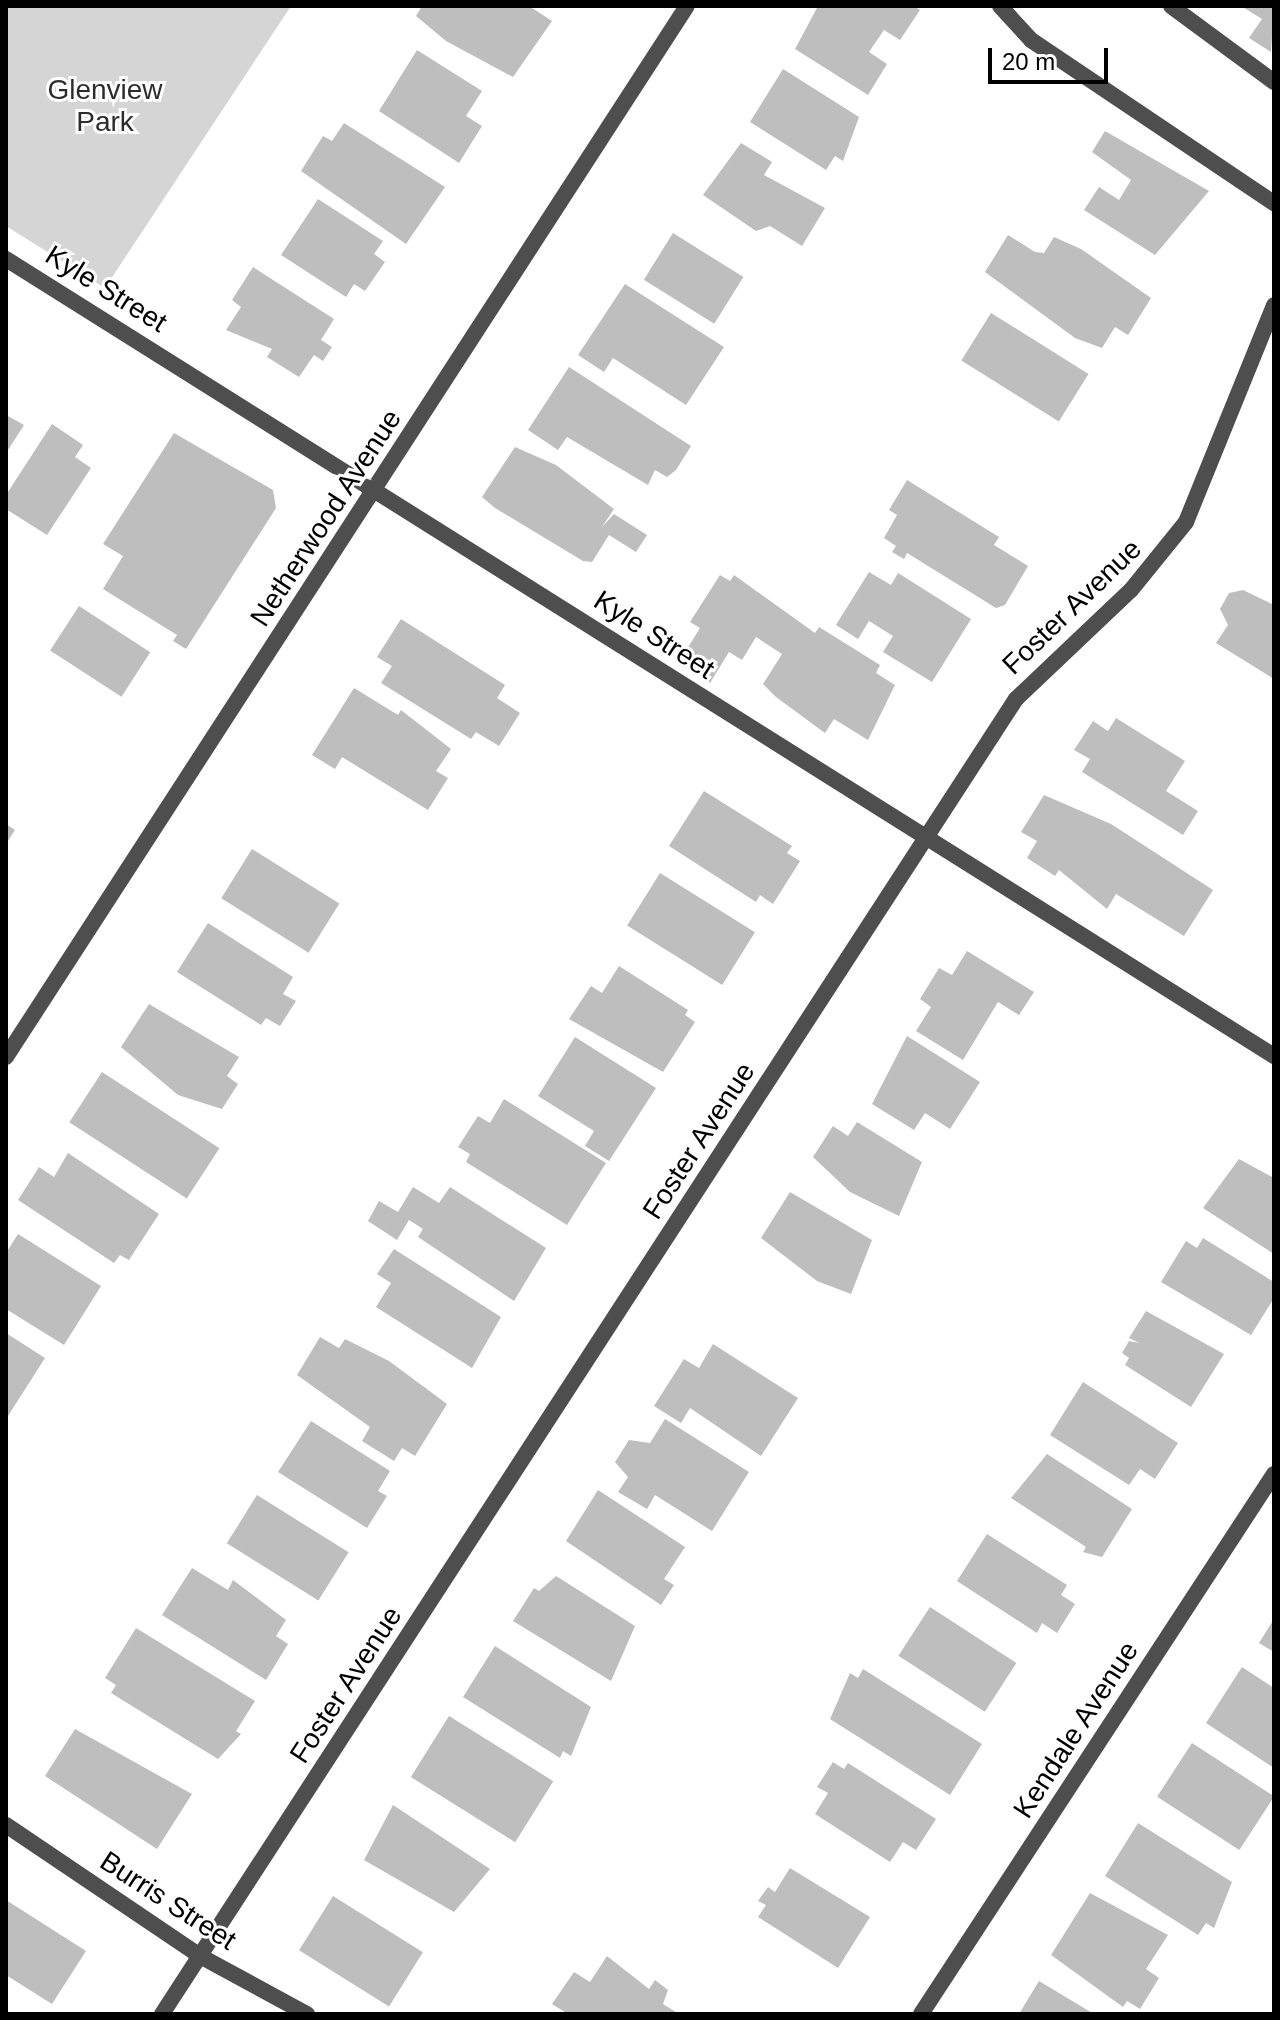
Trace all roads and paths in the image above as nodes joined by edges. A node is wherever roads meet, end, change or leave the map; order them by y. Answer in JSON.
{"nodes":[{"id":1,"x":687,"y":6,"type":"edge"},
{"id":2,"x":1000,"y":6,"type":"edge"},
{"id":3,"x":1171,"y":6,"type":"edge"},
{"id":4,"x":1274,"y":82,"type":"edge"},
{"id":5,"x":1274,"y":203,"type":"edge"},
{"id":6,"x":6,"y":259,"type":"edge"},
{"id":7,"x":1274,"y":305,"type":"edge"},
{"id":8,"x":377,"y":487,"type":"junction"},
{"id":9,"x":926,"y":841,"type":"junction"},
{"id":10,"x":1274,"y":1056,"type":"edge"},
{"id":11,"x":6,"y":1057,"type":"edge"},
{"id":12,"x":1274,"y":1474,"type":"edge"},
{"id":13,"x":6,"y":1825,"type":"edge"},
{"id":14,"x":200,"y":1956,"type":"junction"},
{"id":15,"x":162,"y":2014,"type":"edge"},
{"id":16,"x":307,"y":2014,"type":"edge"},
{"id":17,"x":921,"y":2014,"type":"edge"}],
"edges":[{"from":1,"to":8,"type":"street","name":"Netherwood Avenue"},
{"from":2,"to":5,"type":"street"},
{"from":3,"to":4,"type":"street"},
{"from":6,"to":8,"type":"street","name":"Kyle Street"},
{"from":7,"to":9,"type":"street","name":"Foster Avenue"},
{"from":8,"to":9,"type":"street","name":"Kyle Street"},
{"from":8,"to":11,"type":"street","name":"Netherwood Avenue"},
{"from":9,"to":10,"type":"street","name":"Kyle Street"},
{"from":9,"to":14,"type":"street","name":"Foster Avenue"},
{"from":12,"to":17,"type":"street","name":"Kendale Avenue"},
{"from":13,"to":14,"type":"street","name":"Burris Street"},
{"from":14,"to":15,"type":"street","name":"Foster Avenue"},
{"from":14,"to":16,"type":"street","name":"Burris Street"}]}
